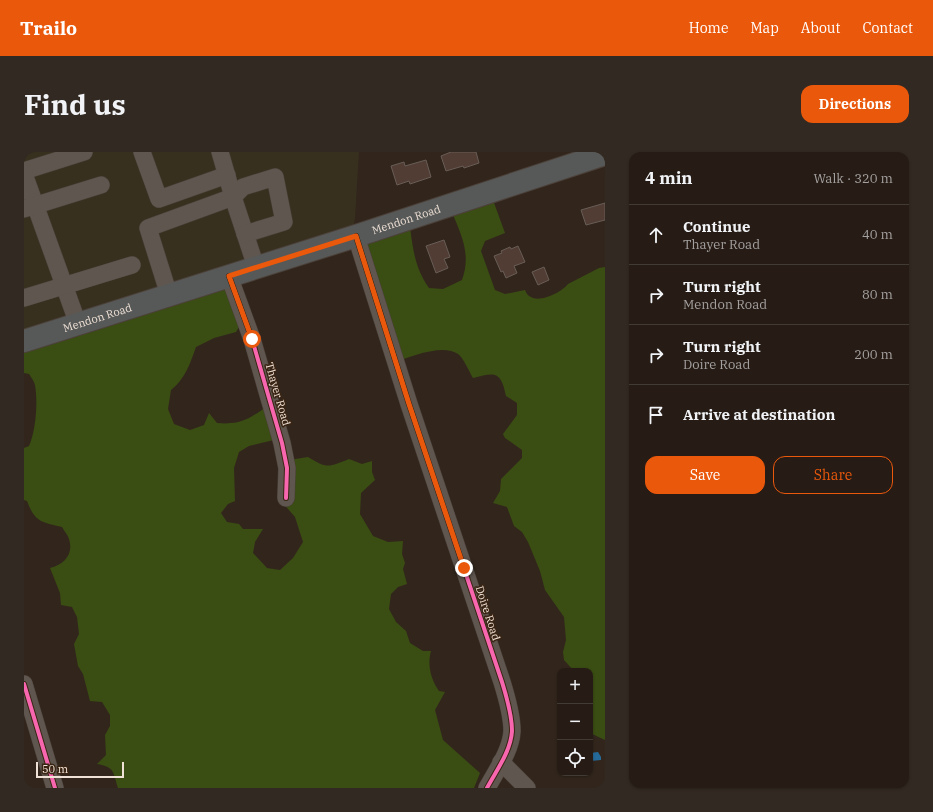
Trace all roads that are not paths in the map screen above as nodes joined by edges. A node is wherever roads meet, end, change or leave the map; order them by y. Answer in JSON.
{"nodes":[{"id":1,"x":84,"y":152,"type":"edge"},
{"id":2,"x":142,"y":152,"type":"edge"},
{"id":3,"x":220,"y":152,"type":"edge"},
{"id":4,"x":605,"y":154,"type":"edge"},
{"id":5,"x":24,"y":173,"type":"edge"},
{"id":6,"x":227,"y":176,"type":"junction"},
{"id":7,"x":101,"y":186,"type":"dead end"},
{"id":8,"x":233,"y":197,"type":"junction"},
{"id":9,"x":30,"y":207,"type":"edge"},
{"id":10,"x":246,"y":234,"type":"junction"},
{"id":11,"x":356,"y":236,"type":"junction"},
{"id":12,"x":132,"y":265,"type":"dead end"},
{"id":13,"x":256,"y":267,"type":"junction"},
{"id":14,"x":229,"y":276,"type":"junction"},
{"id":15,"x":64,"y":286,"type":"junction"},
{"id":16,"x":169,"y":295,"type":"junction"},
{"id":17,"x":24,"y":298,"type":"edge"},
{"id":18,"x":78,"y":324,"type":"junction"},
{"id":19,"x":24,"y":341,"type":"edge"},
{"id":20,"x":286,"y":498,"type":"dead end"},
{"id":21,"x":24,"y":684,"type":"edge"},
{"id":22,"x":501,"y":762,"type":"junction"},
{"id":23,"x":55,"y":788,"type":"edge"},
{"id":24,"x":486,"y":788,"type":"edge"},
{"id":25,"x":527,"y":788,"type":"edge"}],
"edges":[{"from":1,"to":5,"type":"street"},
{"from":2,"to":6,"type":"street"},
{"from":3,"to":6,"type":"street"},
{"from":4,"to":11,"type":"main road","name":"Mendon Road"},
{"from":5,"to":9,"type":"street"},
{"from":6,"to":8,"type":"street"},
{"from":7,"to":9,"type":"street"},
{"from":8,"to":10,"type":"street"},
{"from":8,"to":10,"type":"street"},
{"from":8,"to":16,"type":"street"},
{"from":9,"to":15,"type":"street"},
{"from":10,"to":13,"type":"street"},
{"from":11,"to":13,"type":"main road","name":"Mendon Road"},
{"from":11,"to":22,"type":"street","name":"Doire Road"},
{"from":12,"to":15,"type":"street"},
{"from":13,"to":14,"type":"main road","name":"Mendon Road"},
{"from":14,"to":16,"type":"main road","name":"Mendon Road"},
{"from":14,"to":20,"type":"street","name":"Thayer Road"},
{"from":15,"to":17,"type":"street"},
{"from":15,"to":18,"type":"street"},
{"from":16,"to":18,"type":"main road","name":"Mendon Road"},
{"from":18,"to":19,"type":"main road","name":"Mendon Road"},
{"from":21,"to":23,"type":"street"},
{"from":22,"to":24,"type":"street","name":"Doire Road"},
{"from":22,"to":25,"type":"street"}]}
